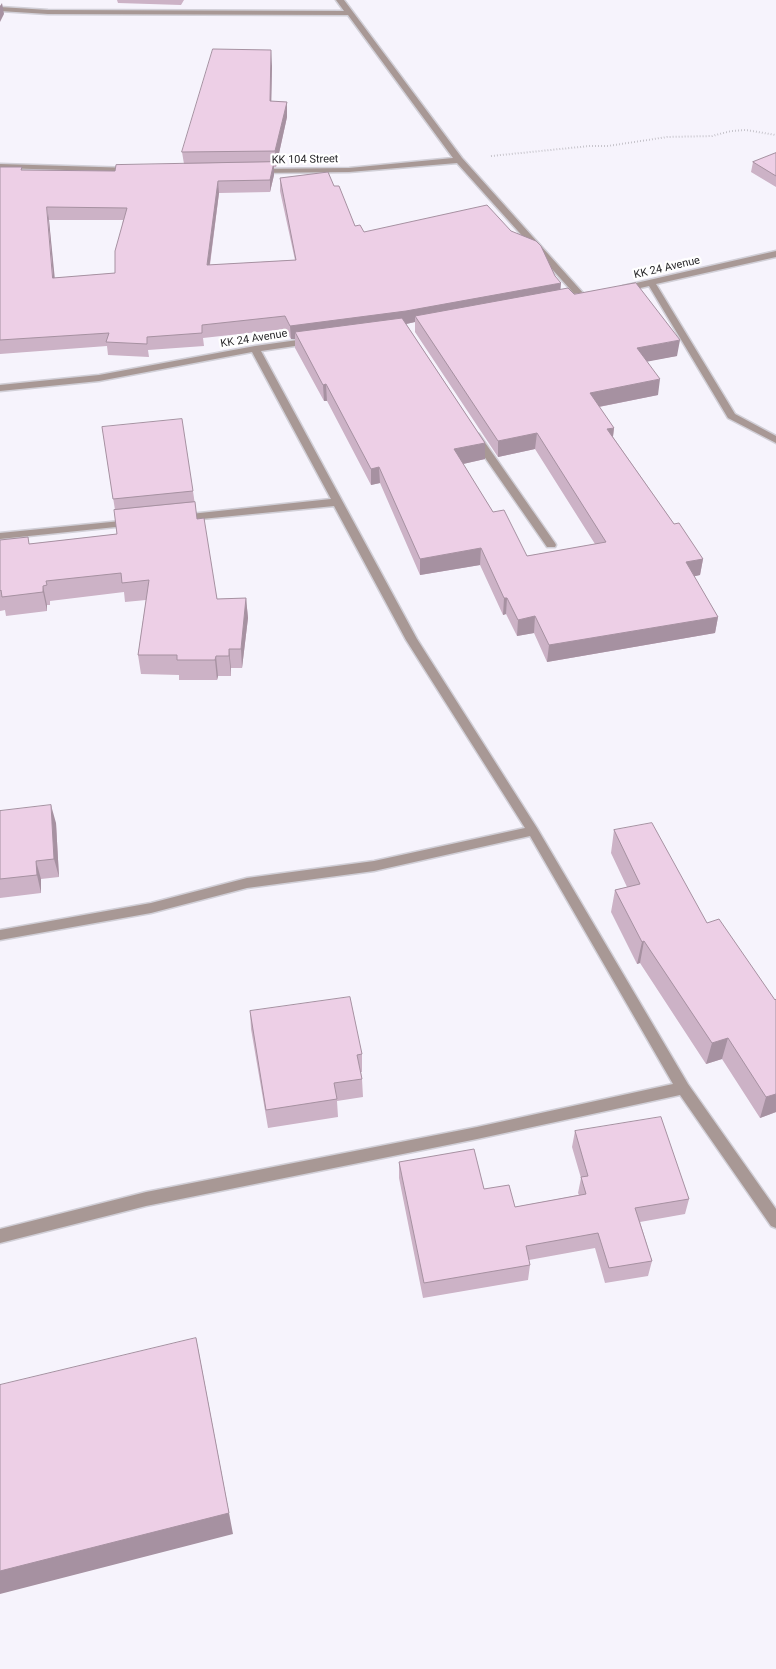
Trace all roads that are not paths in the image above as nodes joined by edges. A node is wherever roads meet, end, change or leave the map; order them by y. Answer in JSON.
{"nodes":[{"id":1,"x":340,"y":0,"type":"edge"},
{"id":2,"x":0,"y":9,"type":"edge"},
{"id":3,"x":350,"y":13,"type":"junction"},
{"id":4,"x":459,"y":160,"type":"junction"},
{"id":5,"x":0,"y":166,"type":"edge"},
{"id":6,"x":138,"y":170,"type":"edge"},
{"id":7,"x":245,"y":172,"type":"edge"},
{"id":8,"x":776,"y":254,"type":"edge"},
{"id":9,"x":652,"y":284,"type":"junction"},
{"id":10,"x":616,"y":290,"type":"edge"},
{"id":11,"x":581,"y":296,"type":"edge"},
{"id":12,"x":321,"y":340,"type":"edge"},
{"id":13,"x":255,"y":349,"type":"junction"},
{"id":14,"x":0,"y":388,"type":"edge"},
{"id":15,"x":469,"y":426,"type":"edge"},
{"id":16,"x":776,"y":440,"type":"edge"},
{"id":17,"x":337,"y":502,"type":"junction"},
{"id":18,"x":174,"y":519,"type":"edge"},
{"id":19,"x":145,"y":522,"type":"edge"},
{"id":20,"x":0,"y":536,"type":"edge"},
{"id":21,"x":551,"y":545,"type":"dead end"},
{"id":22,"x":533,"y":832,"type":"junction"},
{"id":23,"x":0,"y":934,"type":"edge"},
{"id":24,"x":683,"y":1088,"type":"junction"},
{"id":25,"x":776,"y":1220,"type":"edge"},
{"id":26,"x":0,"y":1236,"type":"edge"}],
"edges":[{"from":1,"to":3,"type":"street"},
{"from":2,"to":3,"type":"street"},
{"from":3,"to":4,"type":"street"},
{"from":4,"to":7,"type":"street","name":"KK 104 Street"},
{"from":4,"to":11,"type":"street"},
{"from":5,"to":6,"type":"street"},
{"from":8,"to":9,"type":"street","name":"KK 24 Avenue"},
{"from":9,"to":10,"type":"street","name":"KK 24 Avenue"},
{"from":9,"to":16,"type":"street"},
{"from":12,"to":13,"type":"street","name":"KK 24 Avenue"},
{"from":13,"to":14,"type":"street","name":"KK 24 Avenue"},
{"from":13,"to":17,"type":"street"},
{"from":15,"to":21,"type":"street"},
{"from":17,"to":18,"type":"street"},
{"from":17,"to":22,"type":"street"},
{"from":19,"to":20,"type":"street"},
{"from":22,"to":23,"type":"street"},
{"from":22,"to":24,"type":"street"},
{"from":24,"to":25,"type":"street"},
{"from":24,"to":26,"type":"street"}]}
